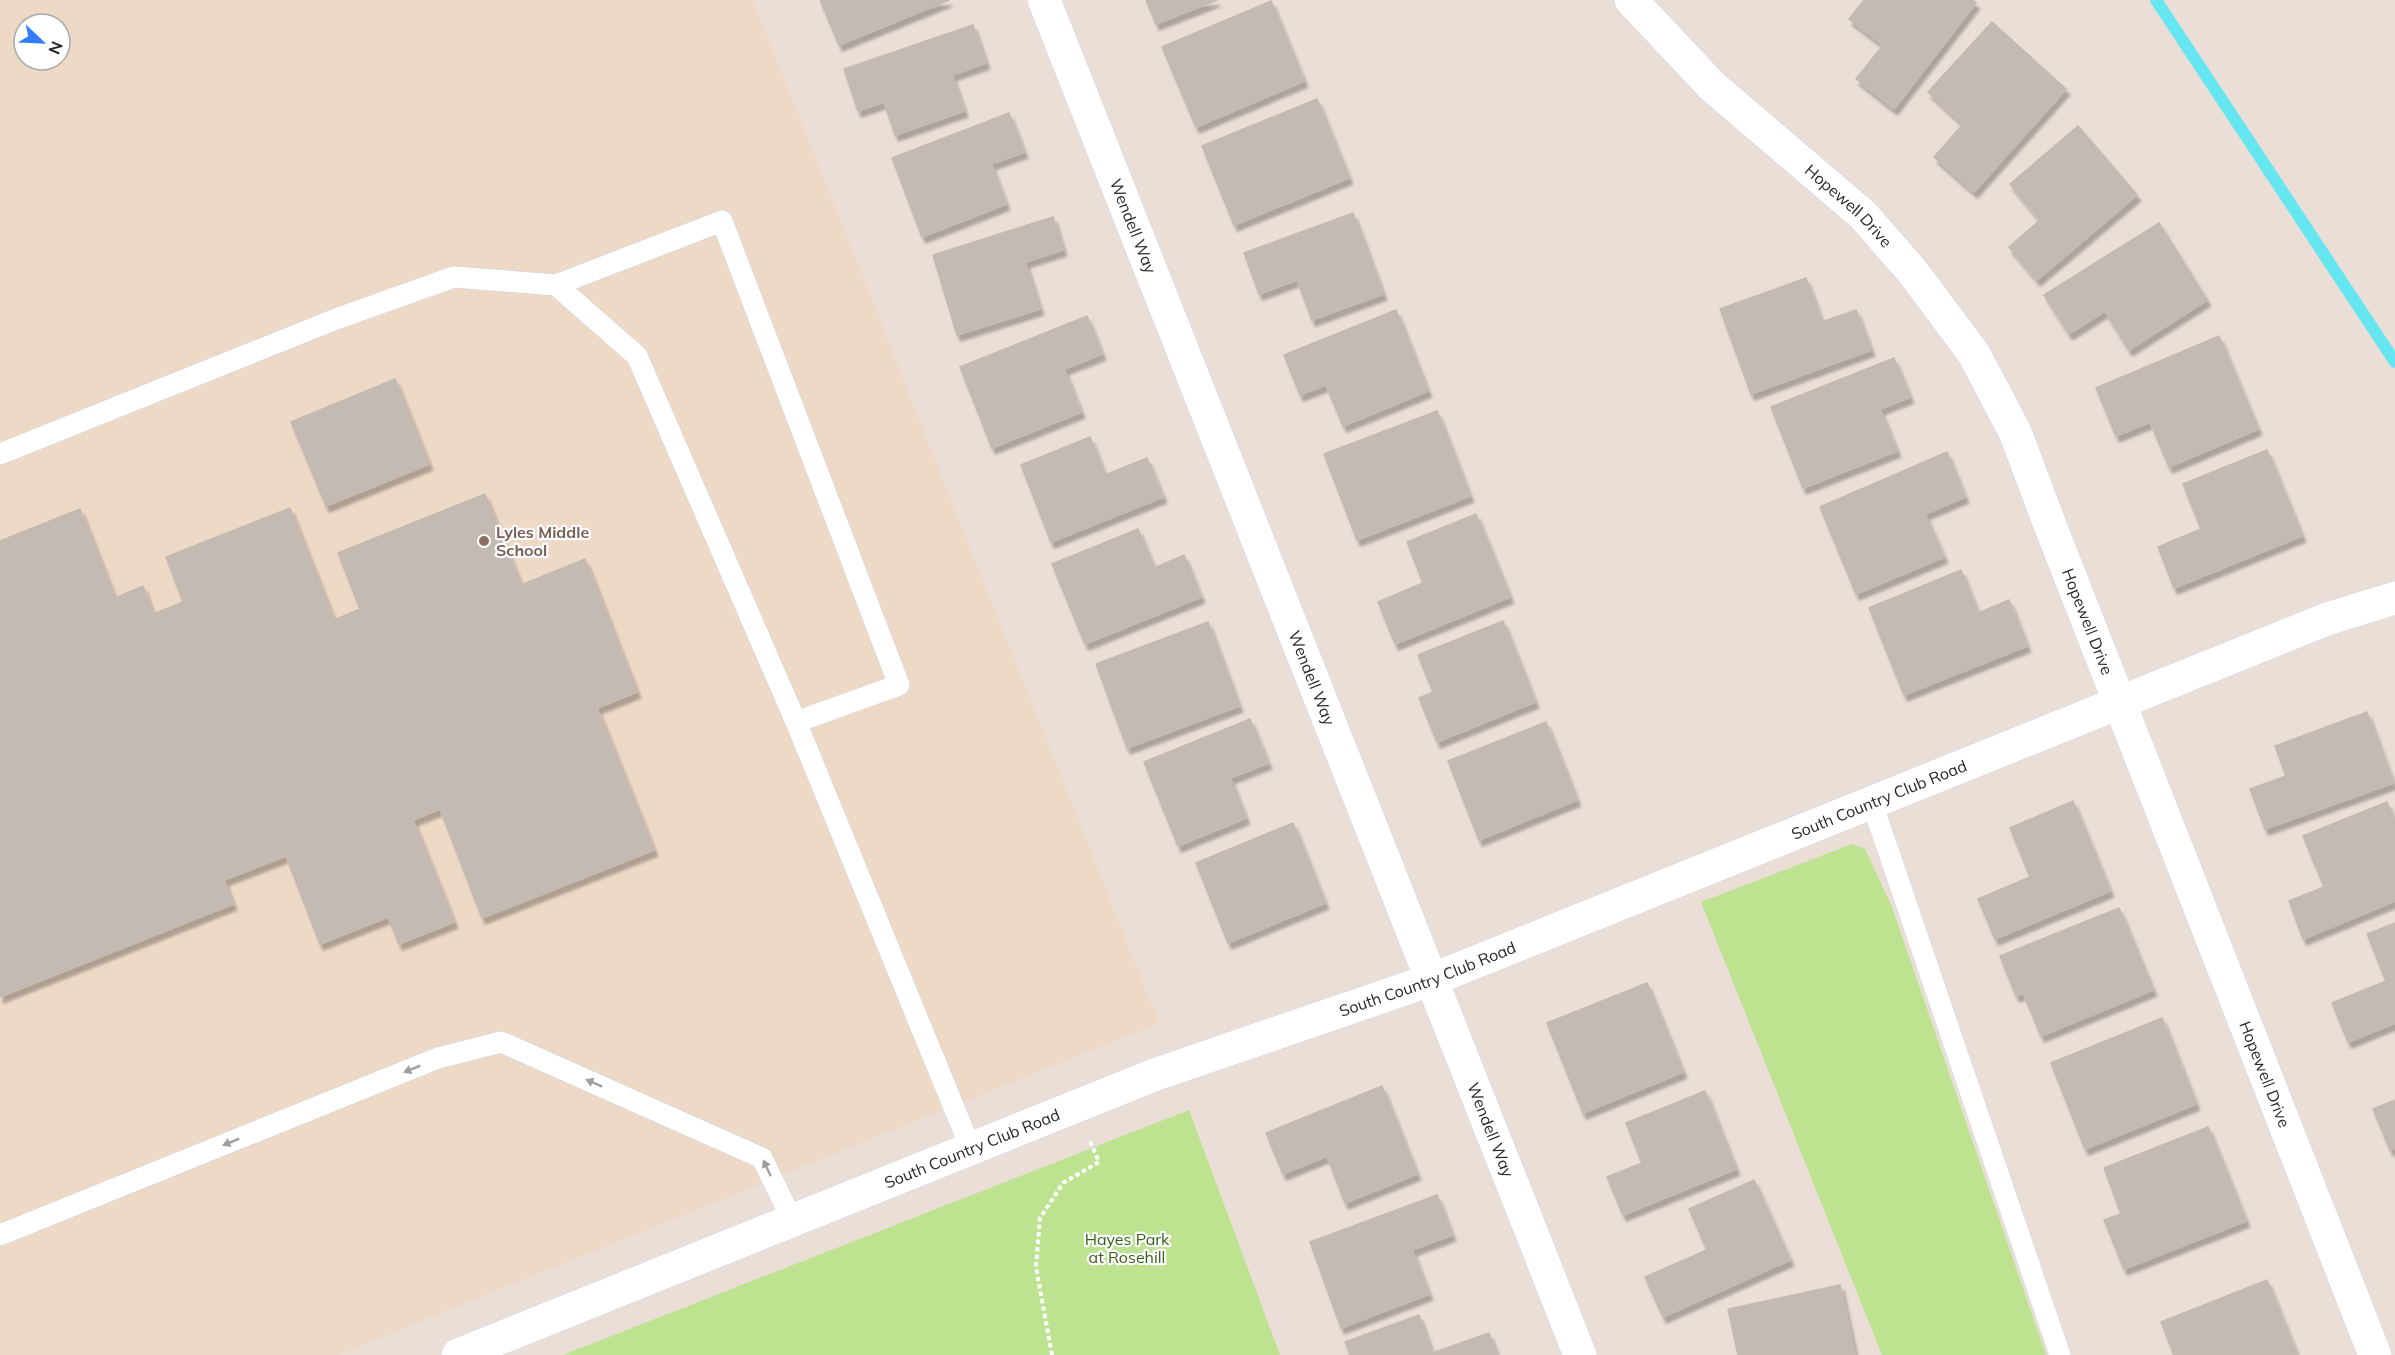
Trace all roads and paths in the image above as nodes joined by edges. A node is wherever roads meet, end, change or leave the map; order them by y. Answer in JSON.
{"nodes":[{"id":1,"x":1044,"y":0,"type":"edge"},
{"id":2,"x":1631,"y":0,"type":"edge"},
{"id":3,"x":556,"y":285,"type":"junction"},
{"id":4,"x":0,"y":454,"type":"edge"},
{"id":5,"x":2395,"y":598,"type":"edge"},
{"id":6,"x":2120,"y":704,"type":"junction"},
{"id":7,"x":796,"y":722,"type":"junction"},
{"id":8,"x":1872,"y":803,"type":"junction"},
{"id":9,"x":1431,"y":980,"type":"junction"},
{"id":10,"x":1074,"y":1107,"type":"junction"},
{"id":11,"x":971,"y":1149,"type":"junction"},
{"id":12,"x":792,"y":1220,"type":"junction"},
{"id":13,"x":0,"y":1235,"type":"edge"},
{"id":14,"x":458,"y":1355,"type":"edge"},
{"id":15,"x":1052,"y":1355,"type":"edge"},
{"id":16,"x":1580,"y":1355,"type":"edge"},
{"id":17,"x":2060,"y":1355,"type":"edge"},
{"id":18,"x":2375,"y":1355,"type":"edge"}],
"edges":[{"from":1,"to":9,"type":"street","name":"Wendell Way"},
{"from":2,"to":6,"type":"street","name":"Hopewell Drive"},
{"from":3,"to":4,"type":"lane"},
{"from":3,"to":7,"type":"lane"},
{"from":3,"to":7,"type":"lane"},
{"from":5,"to":6,"type":"street","name":"South Country Club Road"},
{"from":6,"to":8,"type":"street","name":"South Country Club Road"},
{"from":6,"to":18,"type":"street","name":"Hopewell Drive"},
{"from":7,"to":11,"type":"lane"},
{"from":8,"to":9,"type":"street","name":"South Country Club Road"},
{"from":8,"to":17,"type":"lane"},
{"from":9,"to":10,"type":"street","name":"South Country Club Road"},
{"from":9,"to":16,"type":"street","name":"Wendell Way"},
{"from":10,"to":11,"type":"street","name":"South Country Club Road"},
{"from":10,"to":15,"type":"path"},
{"from":11,"to":12,"type":"street","name":"South Country Club Road"},
{"from":12,"to":13,"type":"lane","one_way":true},
{"from":12,"to":14,"type":"street","name":"South Country Club Road"}]}
